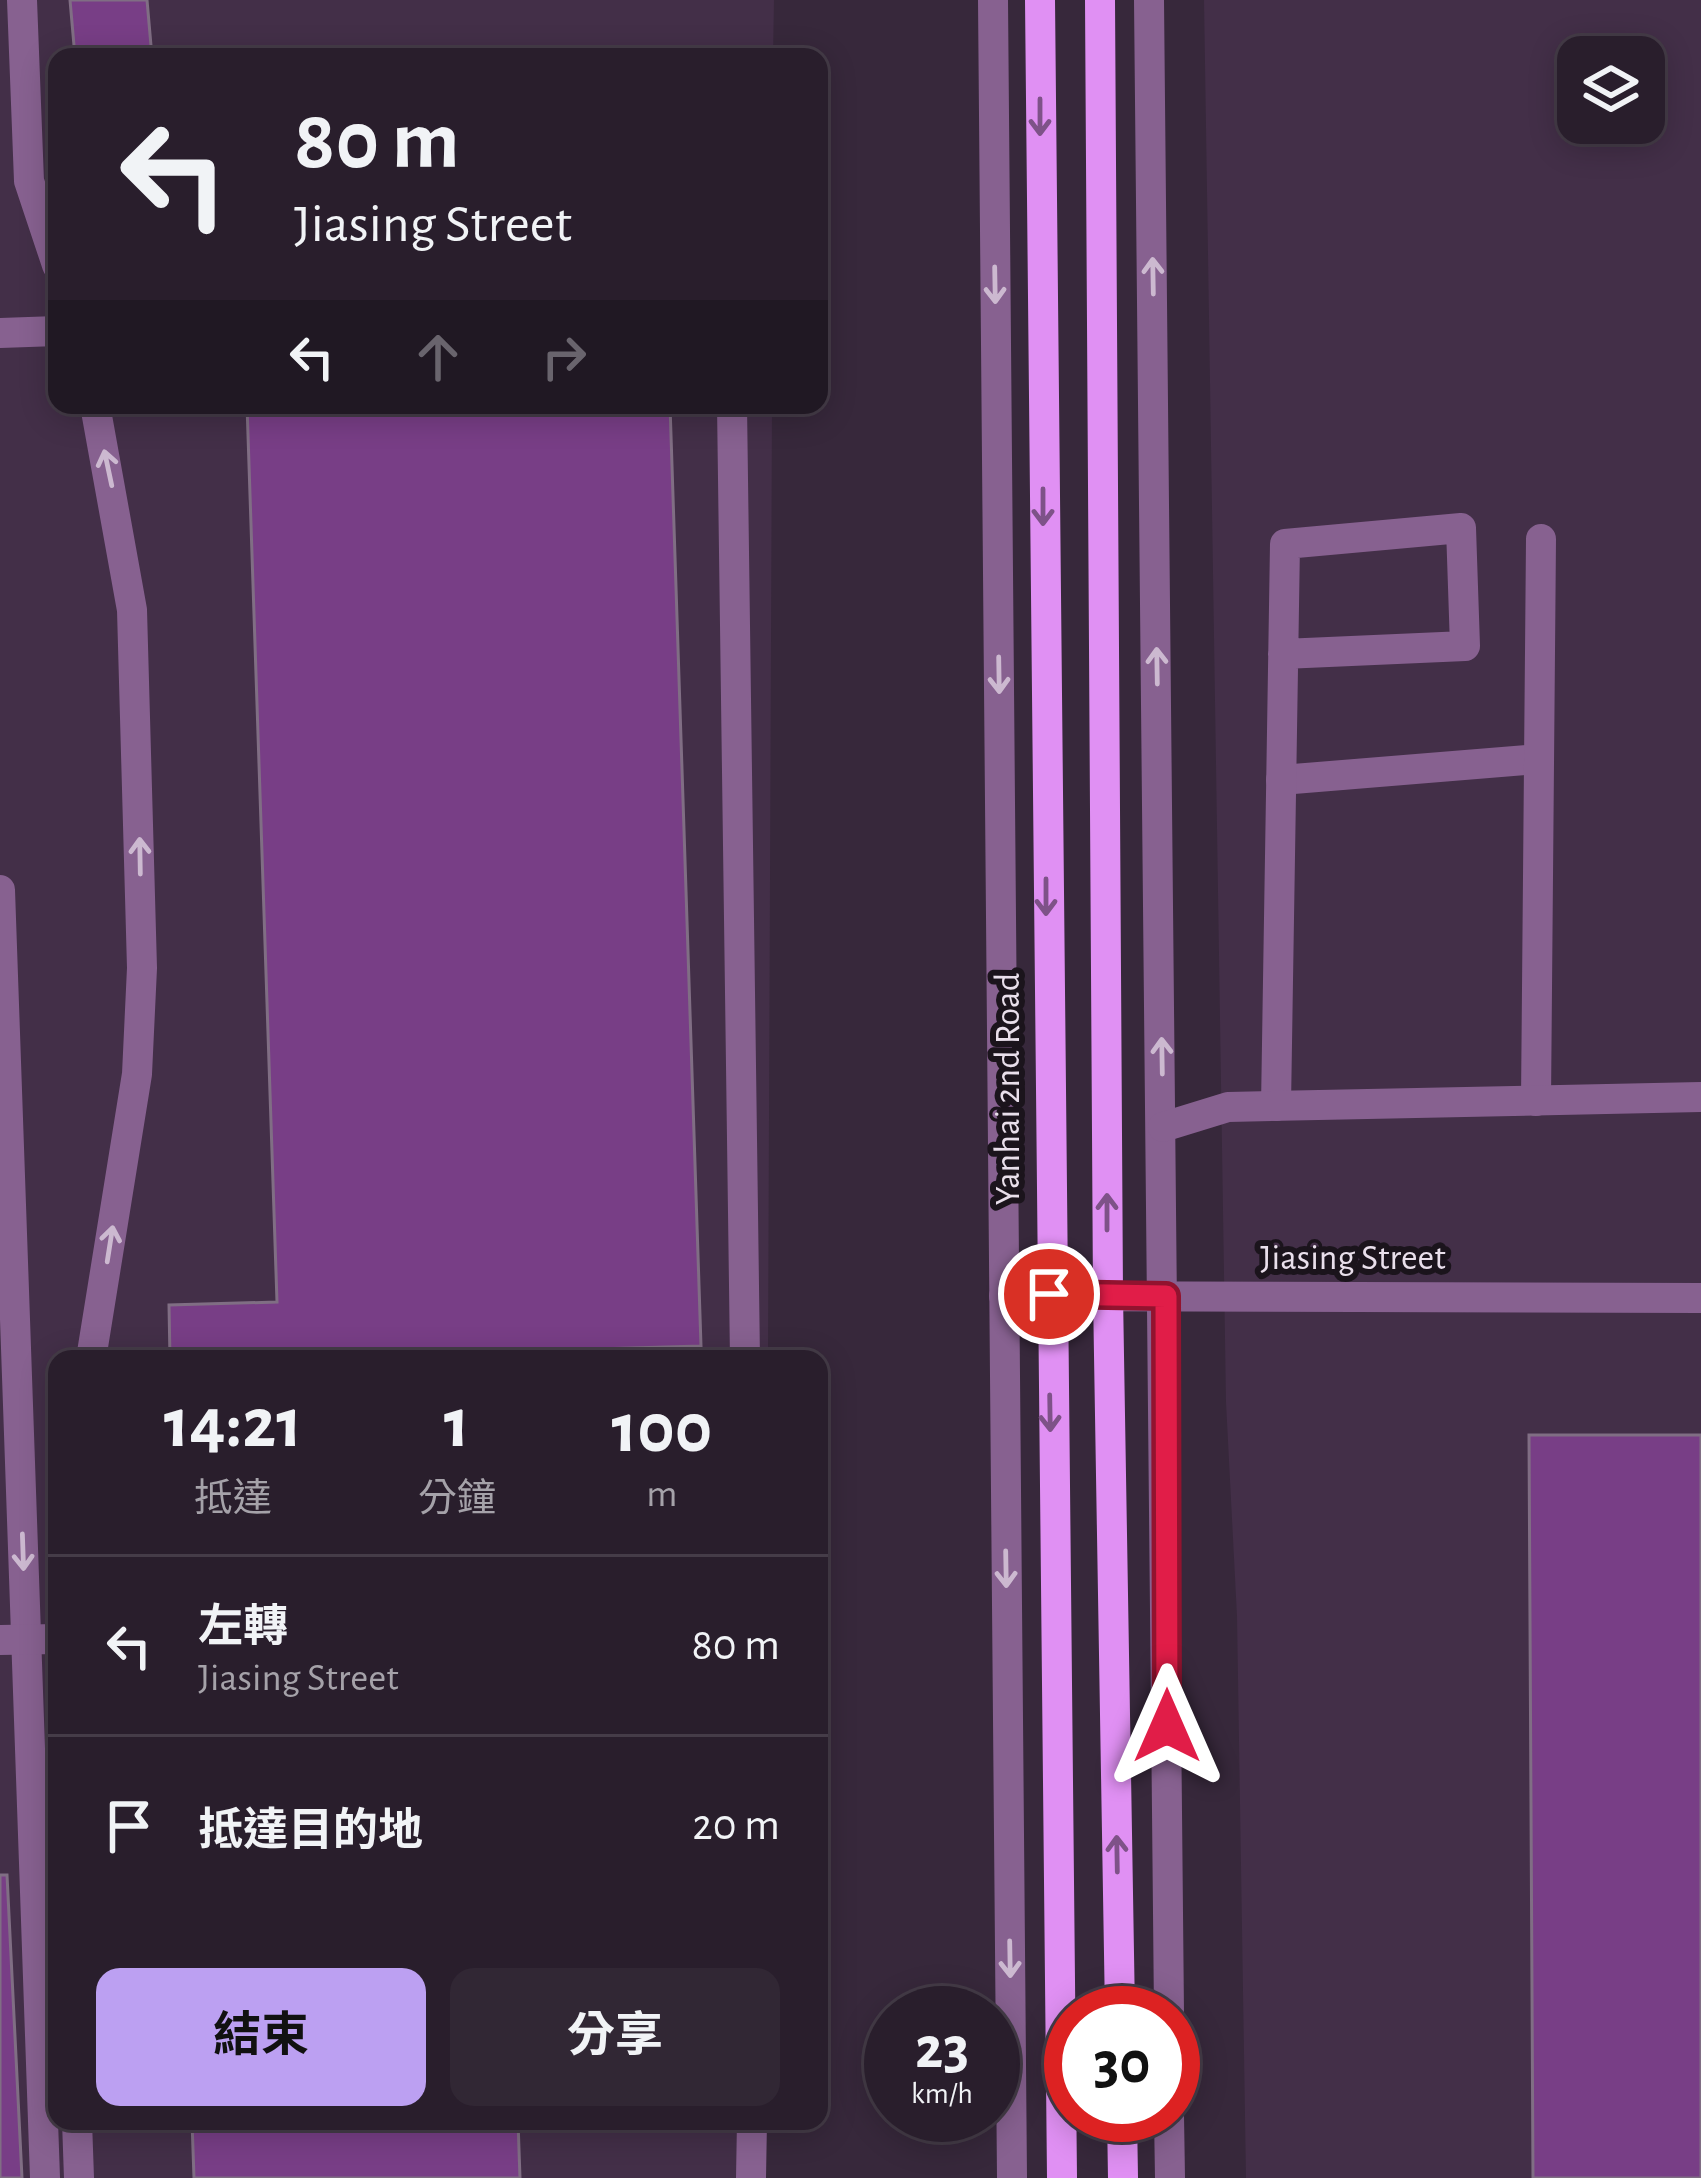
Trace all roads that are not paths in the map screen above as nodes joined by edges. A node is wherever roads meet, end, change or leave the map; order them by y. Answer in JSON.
{"nodes":[{"id":1,"x":22,"y":0,"type":"edge"},
{"id":2,"x":993,"y":0,"type":"edge"},
{"id":3,"x":1040,"y":0,"type":"edge"},
{"id":4,"x":1100,"y":0,"type":"edge"},
{"id":5,"x":1149,"y":0,"type":"edge"},
{"id":6,"x":48,"y":239,"type":"edge"},
{"id":7,"x":48,"y":331,"type":"edge"},
{"id":8,"x":0,"y":333,"type":"edge"},
{"id":9,"x":96,"y":414,"type":"edge"},
{"id":10,"x":732,"y":414,"type":"edge"},
{"id":11,"x":1541,"y":539,"type":"dead end"},
{"id":12,"x":1283,"y":654,"type":"junction"},
{"id":13,"x":1539,"y":759,"type":"junction"},
{"id":14,"x":1281,"y":780,"type":"junction"},
{"id":15,"x":0,"y":890,"type":"edge"},
{"id":16,"x":1701,"y":1097,"type":"edge"},
{"id":17,"x":1536,"y":1101,"type":"junction"},
{"id":18,"x":1276,"y":1106,"type":"junction"},
{"id":19,"x":1163,"y":1127,"type":"junction"},
{"id":20,"x":1049,"y":1294,"type":"junction"},
{"id":21,"x":1108,"y":1295,"type":"junction"},
{"id":22,"x":1004,"y":1296,"type":"junction"},
{"id":23,"x":1166,"y":1296,"type":"junction"},
{"id":24,"x":1701,"y":1298,"type":"edge"},
{"id":25,"x":92,"y":1350,"type":"edge"},
{"id":26,"x":745,"y":1350,"type":"edge"},
{"id":27,"x":28,"y":1639,"type":"edge"},
{"id":28,"x":1120,"y":1986,"type":"edge"},
{"id":29,"x":1169,"y":1986,"type":"edge"},
{"id":30,"x":77,"y":2130,"type":"edge"},
{"id":31,"x":752,"y":2130,"type":"edge"},
{"id":32,"x":1122,"y":2142,"type":"edge"},
{"id":33,"x":1169,"y":2142,"type":"edge"},
{"id":34,"x":45,"y":2178,"type":"edge"},
{"id":35,"x":79,"y":2178,"type":"edge"},
{"id":36,"x":751,"y":2178,"type":"edge"},
{"id":37,"x":1012,"y":2178,"type":"edge"},
{"id":38,"x":1062,"y":2178,"type":"edge"},
{"id":39,"x":1123,"y":2178,"type":"edge"},
{"id":40,"x":1170,"y":2178,"type":"edge"}],
"edges":[{"from":1,"to":6,"type":"street"},
{"from":2,"to":22,"type":"street","name":"Yanhai 2nd Road","one_way":true},
{"from":3,"to":20,"type":"main road","name":"Yanhai 2nd Road","one_way":true},
{"from":21,"to":4,"type":"main road","one_way":true},
{"from":19,"to":5,"type":"street","one_way":true},
{"from":7,"to":8,"type":"street"},
{"from":25,"to":9,"type":"street","one_way":true},
{"from":10,"to":26,"type":"street"},
{"from":11,"to":13,"type":"street"},
{"from":12,"to":12,"type":"street"},
{"from":12,"to":14,"type":"street"},
{"from":13,"to":14,"type":"street"},
{"from":13,"to":17,"type":"street"},
{"from":14,"to":18,"type":"street"},
{"from":15,"to":27,"type":"street","one_way":true},
{"from":16,"to":17,"type":"street"},
{"from":17,"to":18,"type":"street"},
{"from":18,"to":19,"type":"street"},
{"from":19,"to":23,"type":"street"},
{"from":20,"to":21,"type":"street","name":"Jiasing Street"},
{"from":20,"to":22,"type":"street","name":"Jiasing Street"},
{"from":20,"to":38,"type":"main road","name":"Yanhai 2nd Road","one_way":true},
{"from":21,"to":23,"type":"street","name":"Jiasing Street"},
{"from":28,"to":21,"type":"main road","one_way":true},
{"from":22,"to":37,"type":"street","name":"Yanhai 2nd Road","one_way":true},
{"from":23,"to":24,"type":"street","name":"Jiasing Street"},
{"from":23,"to":29,"type":"street"},
{"from":27,"to":34,"type":"street"},
{"from":30,"to":35,"type":"street"},
{"from":31,"to":36,"type":"street"},
{"from":32,"to":39,"type":"main road"},
{"from":33,"to":40,"type":"street"}]}
